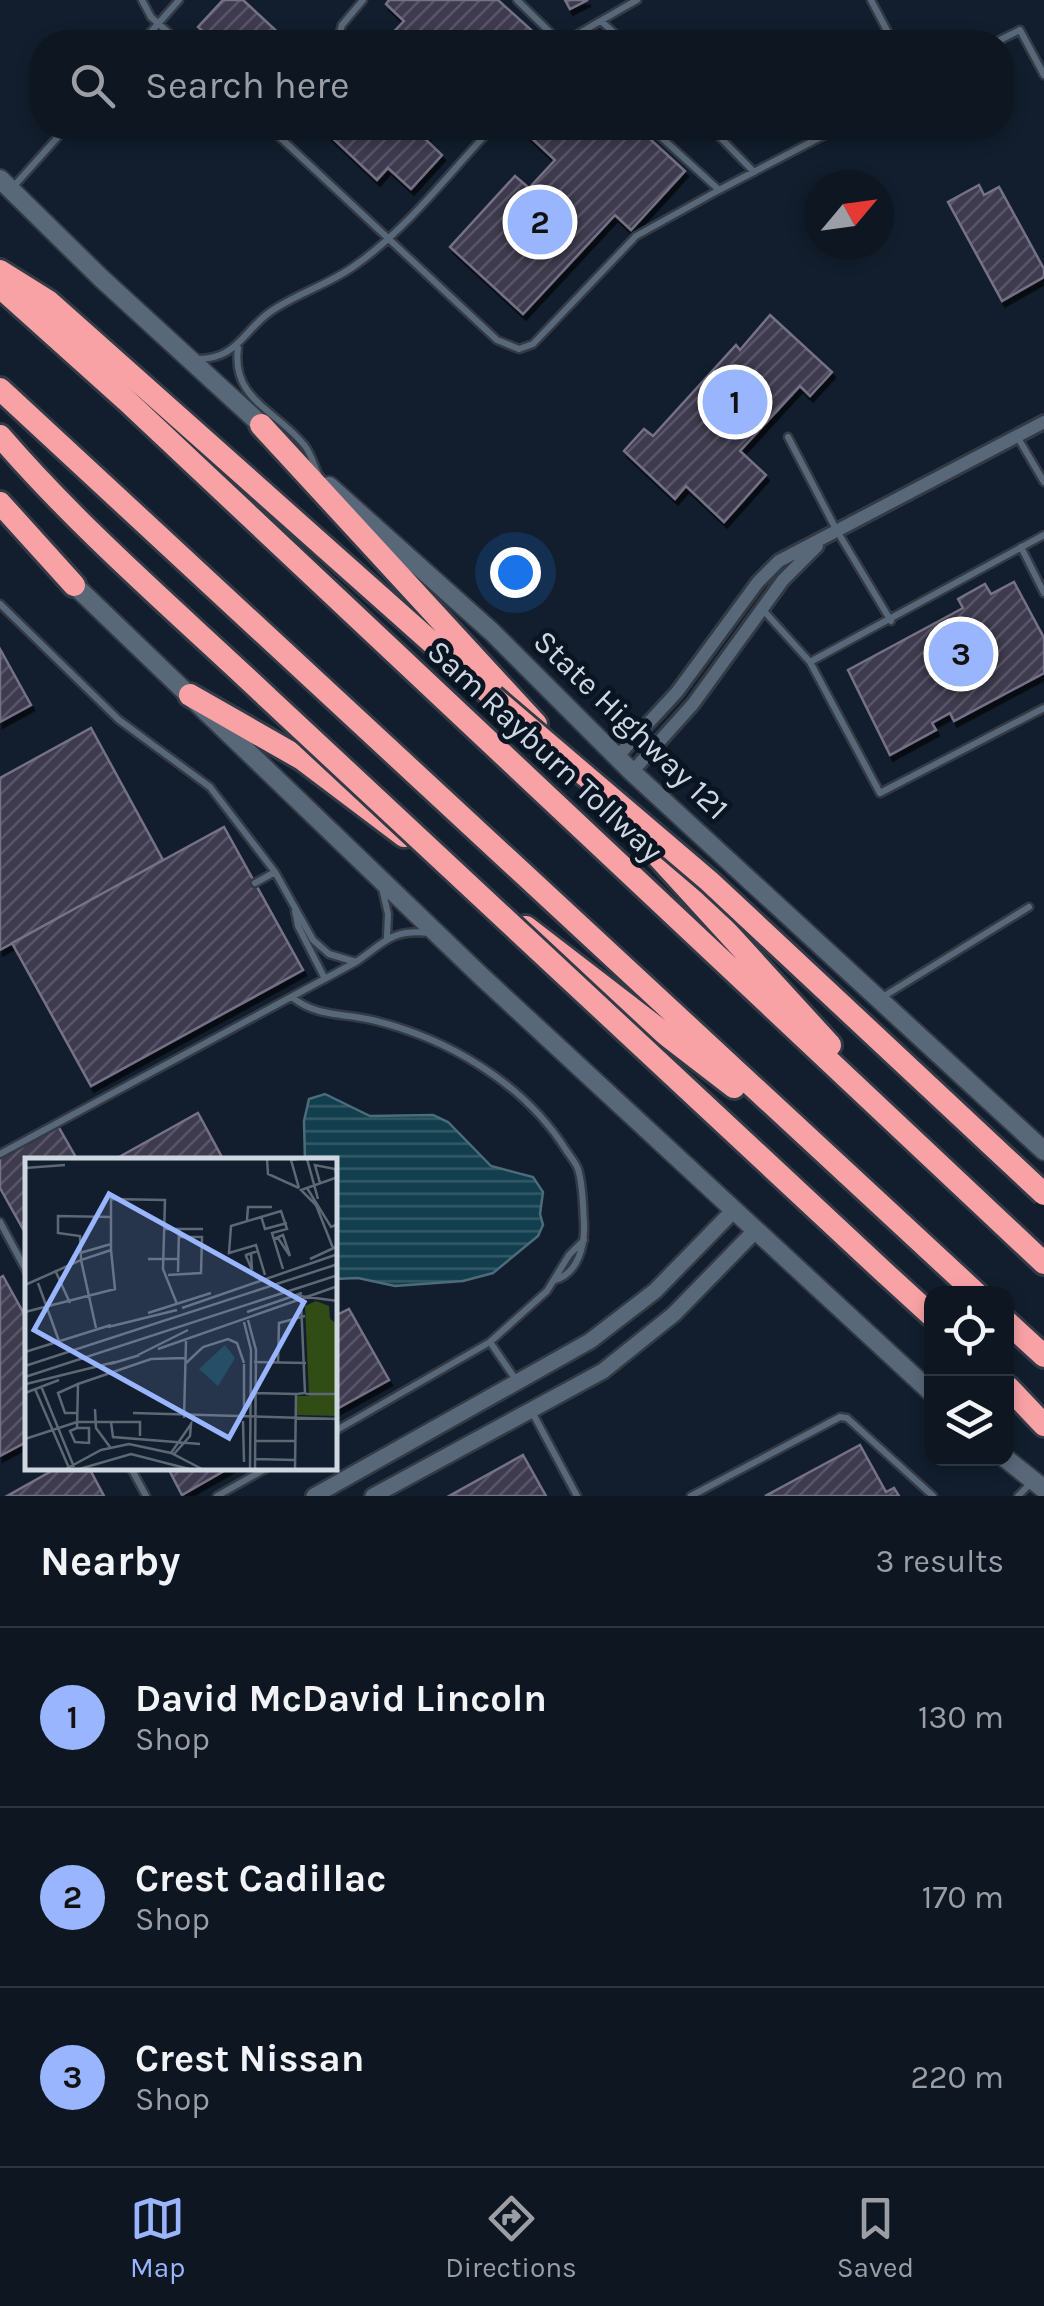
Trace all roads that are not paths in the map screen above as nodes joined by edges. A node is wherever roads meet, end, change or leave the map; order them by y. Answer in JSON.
{"nodes":[{"id":1,"x":142,"y":0,"type":"edge"},
{"id":2,"x":179,"y":0,"type":"edge"},
{"id":3,"x":363,"y":0,"type":"edge"},
{"id":4,"x":517,"y":0,"type":"edge"},
{"id":5,"x":637,"y":0,"type":"edge"},
{"id":6,"x":871,"y":0,"type":"edge"},
{"id":7,"x":601,"y":20,"type":"junction"},
{"id":8,"x":159,"y":23,"type":"junction"},
{"id":9,"x":153,"y":30,"type":"edge"},
{"id":10,"x":166,"y":30,"type":"edge"},
{"id":11,"x":341,"y":30,"type":"edge"},
{"id":12,"x":548,"y":30,"type":"edge"},
{"id":13,"x":584,"y":30,"type":"edge"},
{"id":14,"x":611,"y":30,"type":"edge"},
{"id":15,"x":887,"y":30,"type":"edge"},
{"id":16,"x":1014,"y":33,"type":"edge"},
{"id":17,"x":1044,"y":74,"type":"edge"},
{"id":18,"x":53,"y":140,"type":"edge"},
{"id":19,"x":285,"y":140,"type":"edge"},
{"id":20,"x":481,"y":140,"type":"edge"},
{"id":21,"x":665,"y":140,"type":"edge"},
{"id":22,"x":723,"y":140,"type":"edge"},
{"id":23,"x":815,"y":140,"type":"edge"},
{"id":24,"x":754,"y":172,"type":"junction"},
{"id":25,"x":6,"y":184,"type":"edge"},
{"id":26,"x":719,"y":190,"type":"junction"},
{"id":27,"x":388,"y":238,"type":"junction"},
{"id":28,"x":0,"y":270,"type":"edge"},
{"id":29,"x":0,"y":287,"type":"edge"},
{"id":30,"x":238,"y":347,"type":"junction"},
{"id":31,"x":189,"y":358,"type":"junction"},
{"id":32,"x":0,"y":389,"type":"edge"},
{"id":33,"x":1044,"y":422,"type":"edge"},
{"id":34,"x":261,"y":425,"type":"junction"},
{"id":35,"x":0,"y":436,"type":"edge"},
{"id":36,"x":788,"y":436,"type":"dead end"},
{"id":37,"x":1017,"y":436,"type":"junction"},
{"id":38,"x":320,"y":478,"type":"junction"},
{"id":39,"x":1044,"y":482,"type":"edge"},
{"id":40,"x":0,"y":503,"type":"edge"},
{"id":41,"x":0,"y":514,"type":"edge"},
{"id":42,"x":837,"y":532,"type":"junction"},
{"id":43,"x":1044,"y":534,"type":"edge"},
{"id":44,"x":1020,"y":548,"type":"junction"},
{"id":45,"x":74,"y":585,"type":"junction"},
{"id":46,"x":1044,"y":592,"type":"edge"},
{"id":47,"x":0,"y":604,"type":"edge"},
{"id":48,"x":762,"y":610,"type":"junction"},
{"id":49,"x":890,"y":621,"type":"junction"},
{"id":50,"x":810,"y":662,"type":"junction"},
{"id":51,"x":190,"y":694,"type":"junction"},
{"id":52,"x":1044,"y":708,"type":"edge"},
{"id":53,"x":616,"y":757,"type":"junction"},
{"id":54,"x":632,"y":772,"type":"junction"},
{"id":55,"x":275,"y":872,"type":"junction"},
{"id":56,"x":376,"y":873,"type":"junction"},
{"id":57,"x":255,"y":883,"type":"dead end"},
{"id":58,"x":294,"y":905,"type":"junction"},
{"id":59,"x":1028,"y":907,"type":"dead end"},
{"id":60,"x":438,"y":933,"type":"junction"},
{"id":61,"x":388,"y":937,"type":"junction"},
{"id":62,"x":356,"y":962,"type":"junction"},
{"id":63,"x":325,"y":979,"type":"junction"},
{"id":64,"x":292,"y":997,"type":"junction"},
{"id":65,"x":880,"y":999,"type":"junction"},
{"id":66,"x":1044,"y":1152,"type":"edge"},
{"id":67,"x":0,"y":1154,"type":"edge"},
{"id":68,"x":950,"y":1177,"type":"junction"},
{"id":69,"x":852,"y":1178,"type":"junction"},
{"id":70,"x":1044,"y":1194,"type":"edge"},
{"id":71,"x":734,"y":1210,"type":"junction"},
{"id":72,"x":0,"y":1222,"type":"edge"},
{"id":73,"x":756,"y":1230,"type":"junction"},
{"id":74,"x":1044,"y":1263,"type":"edge"},
{"id":75,"x":25,"y":1268,"type":"edge"},
{"id":76,"x":968,"y":1286,"type":"edge"},
{"id":77,"x":924,"y":1309,"type":"edge"},
{"id":78,"x":1014,"y":1328,"type":"edge"},
{"id":79,"x":490,"y":1342,"type":"junction"},
{"id":80,"x":1044,"y":1356,"type":"edge"},
{"id":81,"x":517,"y":1381,"type":"junction"},
{"id":82,"x":924,"y":1386,"type":"edge"},
{"id":83,"x":1014,"y":1392,"type":"edge"},
{"id":84,"x":530,"y":1409,"type":"junction"},
{"id":85,"x":1044,"y":1422,"type":"edge"},
{"id":86,"x":338,"y":1429,"type":"edge"},
{"id":87,"x":1014,"y":1465,"type":"edge"},
{"id":88,"x":133,"y":1471,"type":"edge"},
{"id":89,"x":262,"y":1471,"type":"edge"},
{"id":90,"x":1038,"y":1485,"type":"edge"},
{"id":91,"x":146,"y":1496,"type":"edge"},
{"id":92,"x":217,"y":1496,"type":"edge"},
{"id":93,"x":314,"y":1496,"type":"edge"},
{"id":94,"x":373,"y":1496,"type":"edge"},
{"id":95,"x":577,"y":1496,"type":"edge"},
{"id":96,"x":691,"y":1496,"type":"edge"},
{"id":97,"x":932,"y":1496,"type":"edge"},
{"id":98,"x":1018,"y":1496,"type":"edge"}],
"edges":[{"from":1,"to":8,"type":"lane"},
{"from":2,"to":8,"type":"lane"},
{"from":3,"to":11,"type":"lane"},
{"from":4,"to":12,"type":"lane"},
{"from":5,"to":7,"type":"lane"},
{"from":6,"to":15,"type":"lane"},
{"from":7,"to":13,"type":"lane"},
{"from":7,"to":14,"type":"lane"},
{"from":8,"to":9,"type":"lane"},
{"from":8,"to":10,"type":"lane"},
{"from":16,"to":17,"type":"lane"},
{"from":18,"to":25,"type":"lane"},
{"from":19,"to":27,"type":"lane"},
{"from":20,"to":27,"type":"lane"},
{"from":21,"to":26,"type":"lane"},
{"from":22,"to":24,"type":"lane"},
{"from":23,"to":24,"type":"lane"},
{"from":24,"to":26,"type":"lane"},
{"from":25,"to":31,"type":"main road","name":"State Highway 121"},
{"from":26,"to":27,"type":"lane"},
{"from":27,"to":30,"type":"lane"},
{"from":28,"to":70,"type":"highway","bridge":true},
{"from":29,"to":68,"type":"highway","name":"Sam Rayburn Tollway"},
{"from":30,"to":31,"type":"lane"},
{"from":30,"to":38,"type":"lane"},
{"from":31,"to":34,"type":"main road","name":"State Highway 121"},
{"from":32,"to":69,"type":"highway"},
{"from":33,"to":37,"type":"street"},
{"from":34,"to":38,"type":"main road","name":"State Highway 121"},
{"from":34,"to":68,"type":"highway"},
{"from":35,"to":77,"type":"highway","bridge":true},
{"from":36,"to":42,"type":"lane"},
{"from":37,"to":39,"type":"lane"},
{"from":37,"to":42,"type":"street"},
{"from":38,"to":53,"type":"main road","name":"State Highway 121"},
{"from":40,"to":45,"type":"highway"},
{"from":41,"to":45,"type":"main road"},
{"from":42,"to":48,"type":"street"},
{"from":42,"to":49,"type":"lane"},
{"from":42,"to":53,"type":"street"},
{"from":43,"to":44,"type":"lane"},
{"from":44,"to":46,"type":"lane"},
{"from":44,"to":49,"type":"lane"},
{"from":45,"to":51,"type":"main road"},
{"from":47,"to":55,"type":"lane"},
{"from":48,"to":50,"type":"lane"},
{"from":48,"to":54,"type":"street"},
{"from":49,"to":50,"type":"lane"},
{"from":50,"to":52,"type":"lane"},
{"from":51,"to":56,"type":"main road"},
{"from":51,"to":69,"type":"highway"},
{"from":53,"to":54,"type":"main road","name":"State Highway 121"},
{"from":54,"to":65,"type":"main road","name":"State Highway 121"},
{"from":55,"to":57,"type":"lane"},
{"from":55,"to":58,"type":"lane"},
{"from":56,"to":60,"type":"main road"},
{"from":56,"to":61,"type":"lane"},
{"from":58,"to":62,"type":"lane"},
{"from":58,"to":63,"type":"lane"},
{"from":59,"to":65,"type":"lane"},
{"from":60,"to":61,"type":"lane"},
{"from":60,"to":71,"type":"main road"},
{"from":61,"to":62,"type":"lane"},
{"from":62,"to":63,"type":"lane"},
{"from":63,"to":64,"type":"lane"},
{"from":64,"to":67,"type":"lane"},
{"from":64,"to":79,"type":"lane"},
{"from":65,"to":66,"type":"main road","name":"State Highway 121"},
{"from":68,"to":74,"type":"highway","name":"Sam Rayburn Tollway"},
{"from":69,"to":76,"type":"highway"},
{"from":71,"to":73,"type":"main road"},
{"from":71,"to":81,"type":"street"},
{"from":72,"to":75,"type":"lane"},
{"from":73,"to":82,"type":"main road"},
{"from":73,"to":84,"type":"street"},
{"from":78,"to":80,"type":"highway"},
{"from":79,"to":81,"type":"lane"},
{"from":79,"to":86,"type":"lane"},
{"from":81,"to":84,"type":"street"},
{"from":81,"to":93,"type":"street"},
{"from":83,"to":85,"type":"highway"},
{"from":84,"to":94,"type":"street"},
{"from":84,"to":95,"type":"lane"},
{"from":87,"to":90,"type":"main road"},
{"from":88,"to":91,"type":"lane"},
{"from":89,"to":92,"type":"lane"},
{"from":90,"to":98,"type":"lane"},
{"from":96,"to":97,"type":"lane"}]}
